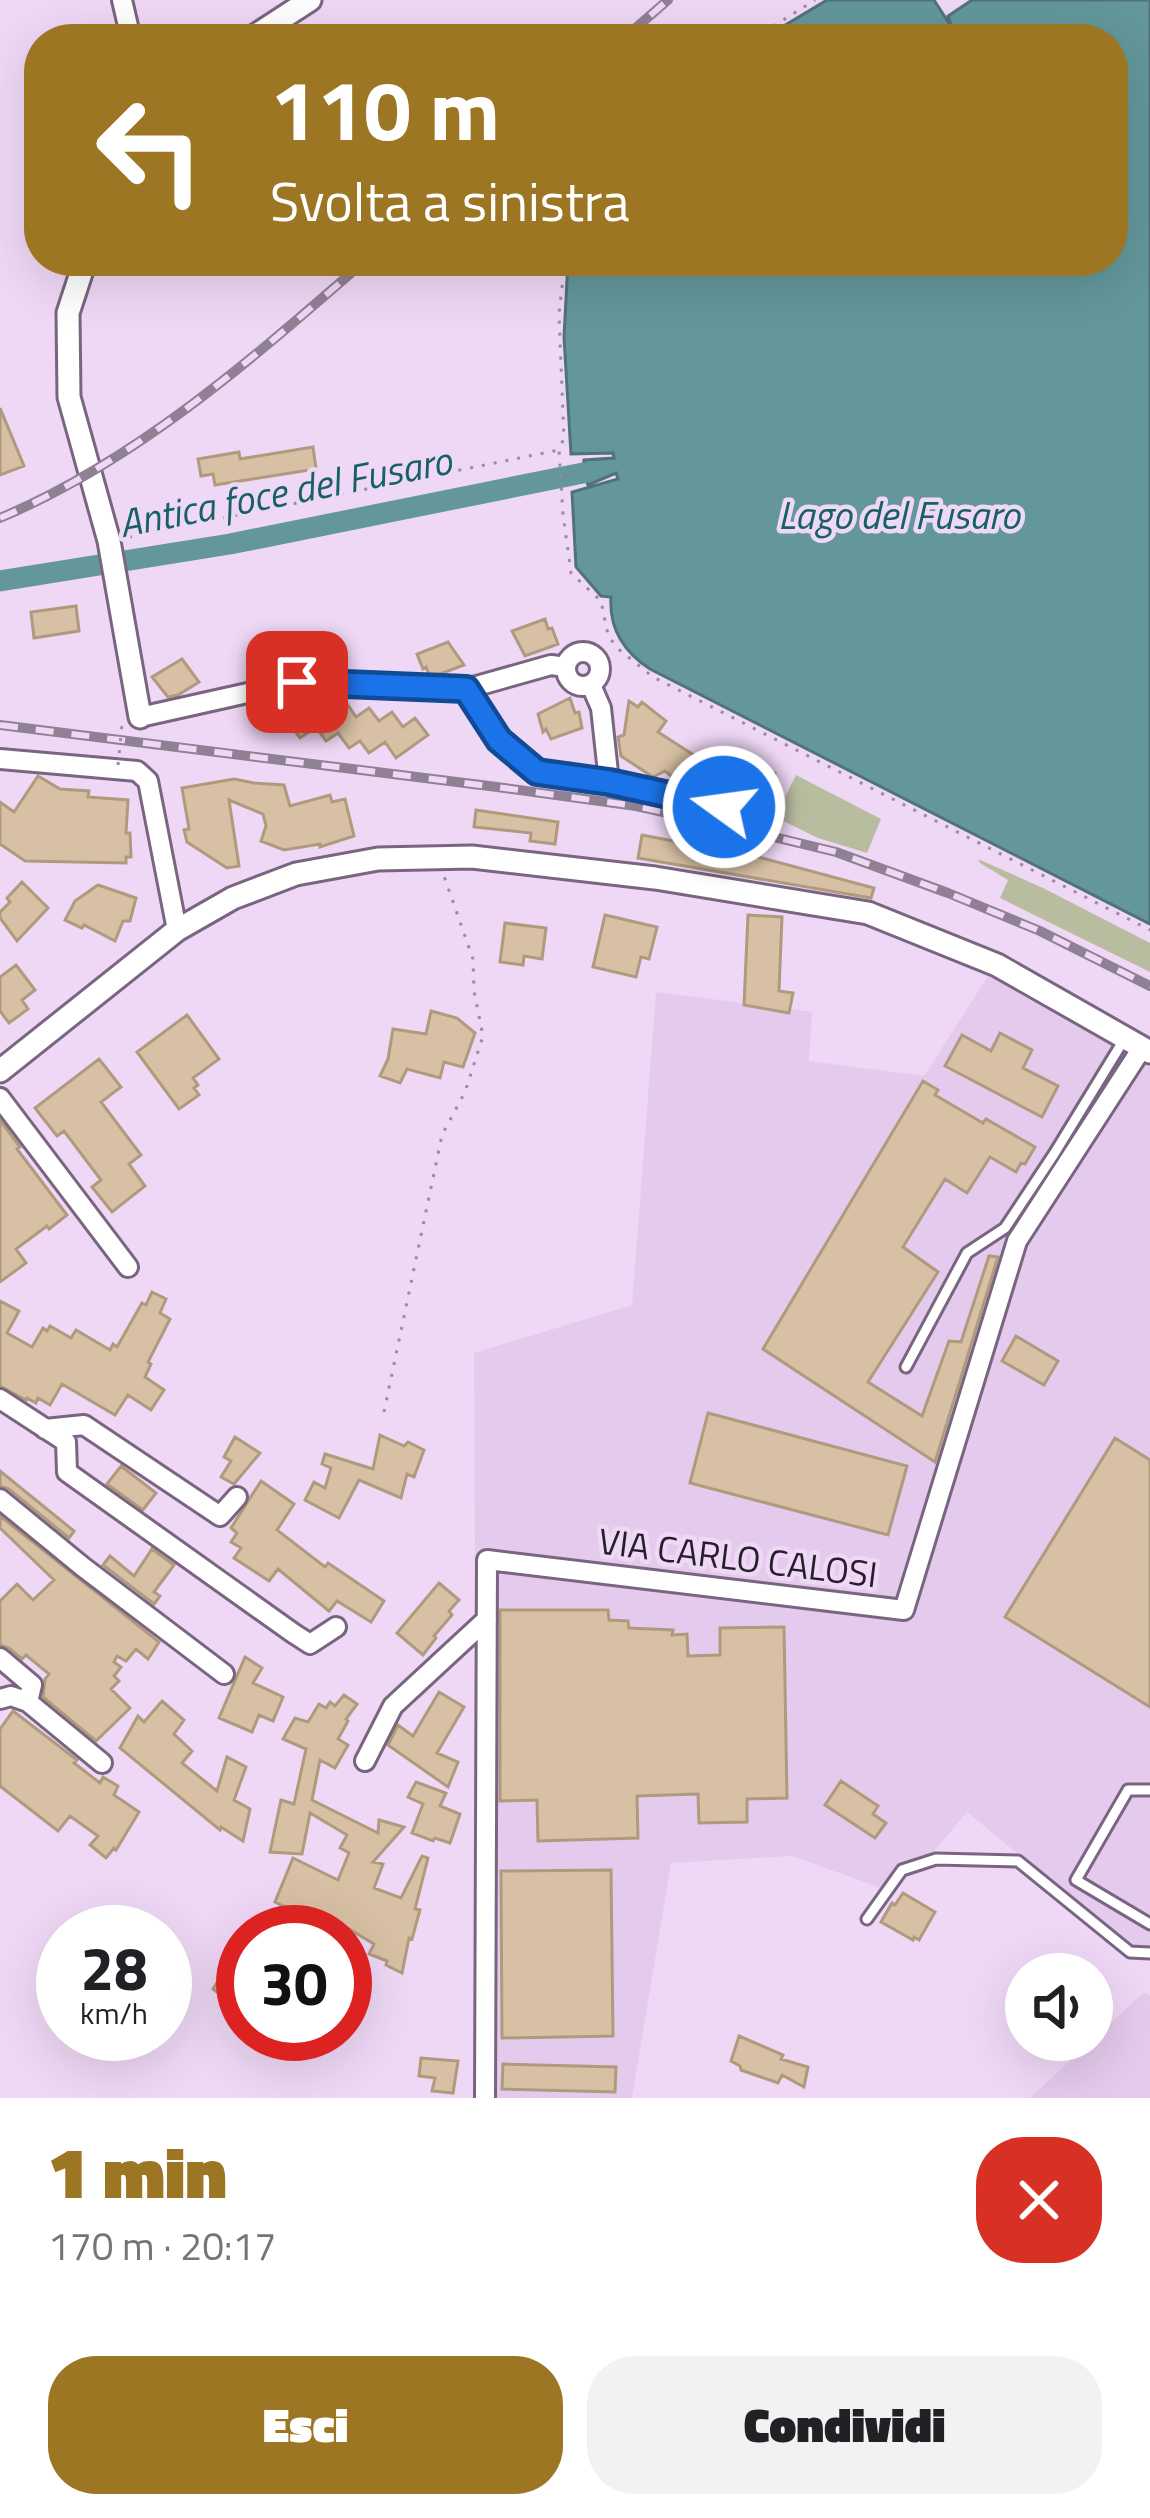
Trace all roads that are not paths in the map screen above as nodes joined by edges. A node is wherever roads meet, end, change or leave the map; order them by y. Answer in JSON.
{"nodes":[{"id":1,"x":310,"y":0,"type":"edge"},
{"id":2,"x":273,"y":24,"type":"edge"},
{"id":3,"x":80,"y":276,"type":"edge"},
{"id":4,"x":566,"y":667,"type":"junction"},
{"id":5,"x":591,"y":685,"type":"junction"},
{"id":6,"x":466,"y":689,"type":"junction"},
{"id":7,"x":131,"y":721,"type":"joint"},
{"id":8,"x":0,"y":759,"type":"edge"},
{"id":9,"x":609,"y":782,"type":"junction"},
{"id":10,"x":761,"y":817,"type":"dead end"},
{"id":11,"x":177,"y":930,"type":"junction"},
{"id":12,"x":1139,"y":1046,"type":"edge"},
{"id":13,"x":0,"y":1071,"type":"edge"},
{"id":14,"x":0,"y":1098,"type":"edge"},
{"id":15,"x":128,"y":1267,"type":"dead end"},
{"id":16,"x":906,"y":1367,"type":"dead end"},
{"id":17,"x":0,"y":1399,"type":"edge"},
{"id":18,"x":45,"y":1429,"type":"junction"},
{"id":19,"x":237,"y":1497,"type":"dead end"},
{"id":20,"x":0,"y":1498,"type":"edge"},
{"id":21,"x":487,"y":1619,"type":"junction"},
{"id":22,"x":336,"y":1627,"type":"dead end"},
{"id":23,"x":0,"y":1658,"type":"edge"},
{"id":24,"x":224,"y":1674,"type":"dead end"},
{"id":25,"x":0,"y":1699,"type":"edge"},
{"id":26,"x":28,"y":1702,"type":"junction"},
{"id":27,"x":364,"y":1761,"type":"dead end"},
{"id":28,"x":102,"y":1763,"type":"dead end"},
{"id":29,"x":1150,"y":1790,"type":"edge"},
{"id":30,"x":867,"y":1919,"type":"dead end"},
{"id":31,"x":1150,"y":1924,"type":"edge"},
{"id":32,"x":1150,"y":1953,"type":"edge"},
{"id":33,"x":484,"y":2098,"type":"edge"}],
"edges":[{"from":1,"to":2,"type":"street"},
{"from":3,"to":7,"type":"street"},
{"from":4,"to":5,"type":"street"},
{"from":4,"to":5,"type":"street"},
{"from":4,"to":6,"type":"street"},
{"from":5,"to":9,"type":"street"},
{"from":6,"to":7,"type":"street"},
{"from":6,"to":9,"type":"street"},
{"from":8,"to":11,"type":"street"},
{"from":9,"to":10,"type":"street"},
{"from":11,"to":12,"type":"street"},
{"from":11,"to":13,"type":"street"},
{"from":12,"to":16,"type":"lane"},
{"from":12,"to":21,"type":"street","name":"VIA CARLO CALOSI"},
{"from":14,"to":15,"type":"street"},
{"from":17,"to":18,"type":"street"},
{"from":18,"to":19,"type":"street"},
{"from":18,"to":22,"type":"street"},
{"from":20,"to":24,"type":"street"},
{"from":21,"to":27,"type":"street"},
{"from":21,"to":33,"type":"street","name":"VIA CARLO CALOSI"},
{"from":23,"to":26,"type":"street"},
{"from":25,"to":26,"type":"street"},
{"from":26,"to":28,"type":"street"},
{"from":29,"to":31,"type":"lane"},
{"from":30,"to":32,"type":"lane"}]}
